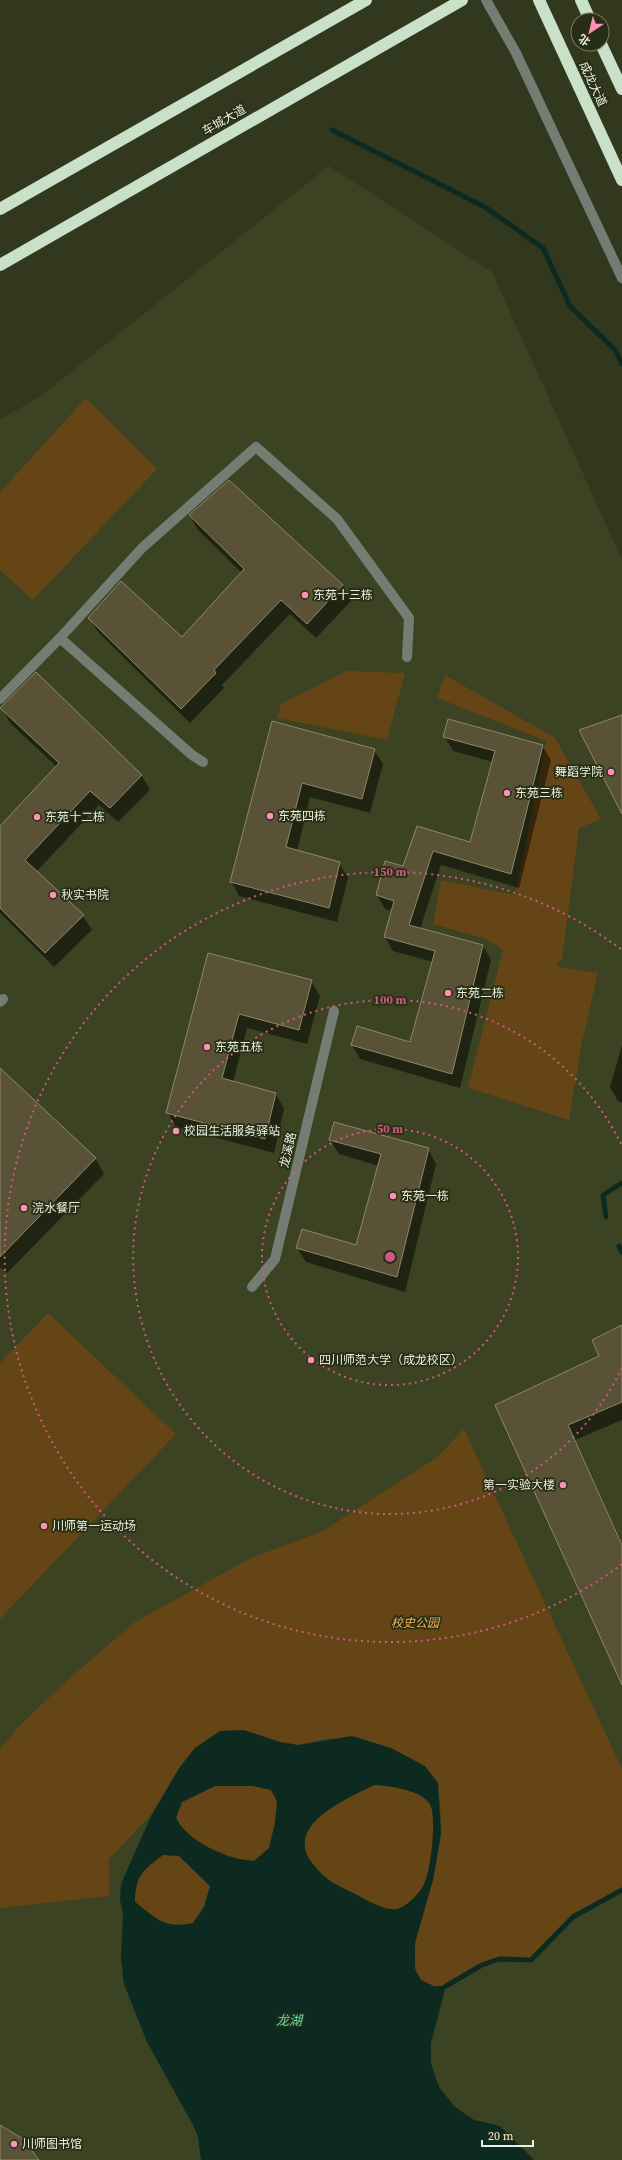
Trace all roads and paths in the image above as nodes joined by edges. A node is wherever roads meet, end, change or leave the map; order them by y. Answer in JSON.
{"nodes":[{"id":1,"x":366,"y":0,"type":"edge"},
{"id":2,"x":462,"y":0,"type":"edge"},
{"id":3,"x":486,"y":0,"type":"edge"},
{"id":4,"x":539,"y":0,"type":"edge"},
{"id":5,"x":581,"y":0,"type":"edge"},
{"id":6,"x":586,"y":12,"type":"edge"},
{"id":7,"x":605,"y":52,"type":"edge"},
{"id":8,"x":622,"y":89,"type":"edge"},
{"id":9,"x":622,"y":180,"type":"edge"},
{"id":10,"x":0,"y":208,"type":"edge"},
{"id":11,"x":0,"y":265,"type":"edge"},
{"id":12,"x":622,"y":278,"type":"edge"},
{"id":13,"x":60,"y":638,"type":"junction"},
{"id":14,"x":407,"y":657,"type":"dead end"},
{"id":15,"x":0,"y":699,"type":"edge"},
{"id":16,"x":203,"y":762,"type":"dead end"},
{"id":17,"x":334,"y":1011,"type":"dead end"},
{"id":18,"x":252,"y":1287,"type":"dead end"}],
"edges":[{"from":1,"to":10,"type":"highway"},
{"from":2,"to":11,"type":"highway","name":"车城大道"},
{"from":3,"to":12,"type":"street"},
{"from":4,"to":9,"type":"highway","name":"成龙大道"},
{"from":5,"to":6,"type":"highway"},
{"from":7,"to":8,"type":"highway","name":"成龙大道"},
{"from":13,"to":14,"type":"street"},
{"from":13,"to":15,"type":"street"},
{"from":13,"to":16,"type":"street"},
{"from":17,"to":18,"type":"street","name":"龙溪路"}]}
